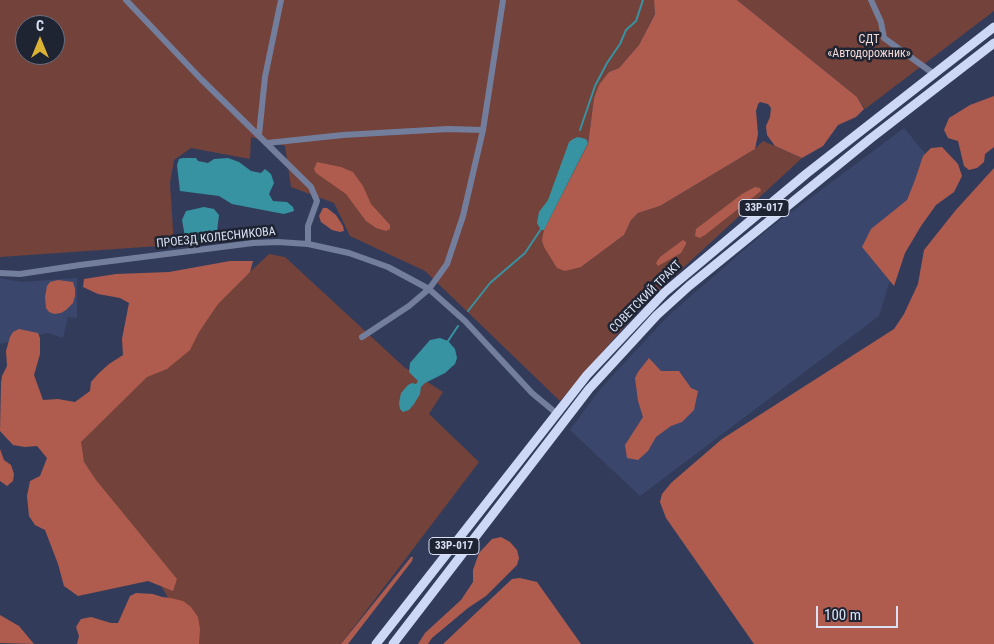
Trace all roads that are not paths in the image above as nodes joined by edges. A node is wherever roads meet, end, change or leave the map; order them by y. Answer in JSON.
{"nodes":[{"id":1,"x":126,"y":0,"type":"edge"},
{"id":2,"x":281,"y":0,"type":"edge"},
{"id":3,"x":503,"y":0,"type":"edge"},
{"id":4,"x":871,"y":0,"type":"edge"},
{"id":5,"x":994,"y":27,"type":"edge"},
{"id":6,"x":994,"y":43,"type":"edge"},
{"id":7,"x":934,"y":74,"type":"junction"},
{"id":8,"x":483,"y":130,"type":"junction"},
{"id":9,"x":258,"y":135,"type":"junction"},
{"id":10,"x":267,"y":143,"type":"junction"},
{"id":11,"x":308,"y":244,"type":"junction"},
{"id":12,"x":0,"y":273,"type":"edge"},
{"id":13,"x":429,"y":289,"type":"junction"},
{"id":14,"x":362,"y":337,"type":"dead end"},
{"id":15,"x":556,"y":413,"type":"junction"},
{"id":16,"x":564,"y":420,"type":"junction"},
{"id":17,"x":376,"y":644,"type":"edge"},
{"id":18,"x":393,"y":644,"type":"edge"}],
"edges":[{"from":1,"to":9,"type":"street"},
{"from":2,"to":9,"type":"street"},
{"from":3,"to":8,"type":"street"},
{"from":4,"to":7,"type":"street"},
{"from":5,"to":7,"type":"highway","name":"СОВЕТСКИЙ ТРАКТ","number":"33Р-017"},
{"from":6,"to":16,"type":"highway","name":"СОВЕТСКИЙ ТРАКТ","number":"33Р-017"},
{"from":7,"to":15,"type":"highway","name":"СОВЕТСКИЙ ТРАКТ","number":"33Р-017"},
{"from":8,"to":10,"type":"street"},
{"from":8,"to":13,"type":"street"},
{"from":9,"to":10,"type":"street"},
{"from":10,"to":11,"type":"street"},
{"from":11,"to":12,"type":"street","name":"ПРОЕЗД КОЛЕСНИКОВА"},
{"from":11,"to":13,"type":"street","name":"ПРОЕЗД КОЛЕСНИКОВА"},
{"from":13,"to":14,"type":"street"},
{"from":13,"to":15,"type":"street","name":"ПРОЕЗД КОЛЕСНИКОВА"},
{"from":15,"to":16,"type":"highway"},
{"from":15,"to":17,"type":"highway","name":"СОВЕТСКИЙ ТРАКТ","number":"33Р-017"},
{"from":16,"to":18,"type":"highway","name":"СОВЕТСКИЙ ТРАКТ","number":"33Р-017"}]}
